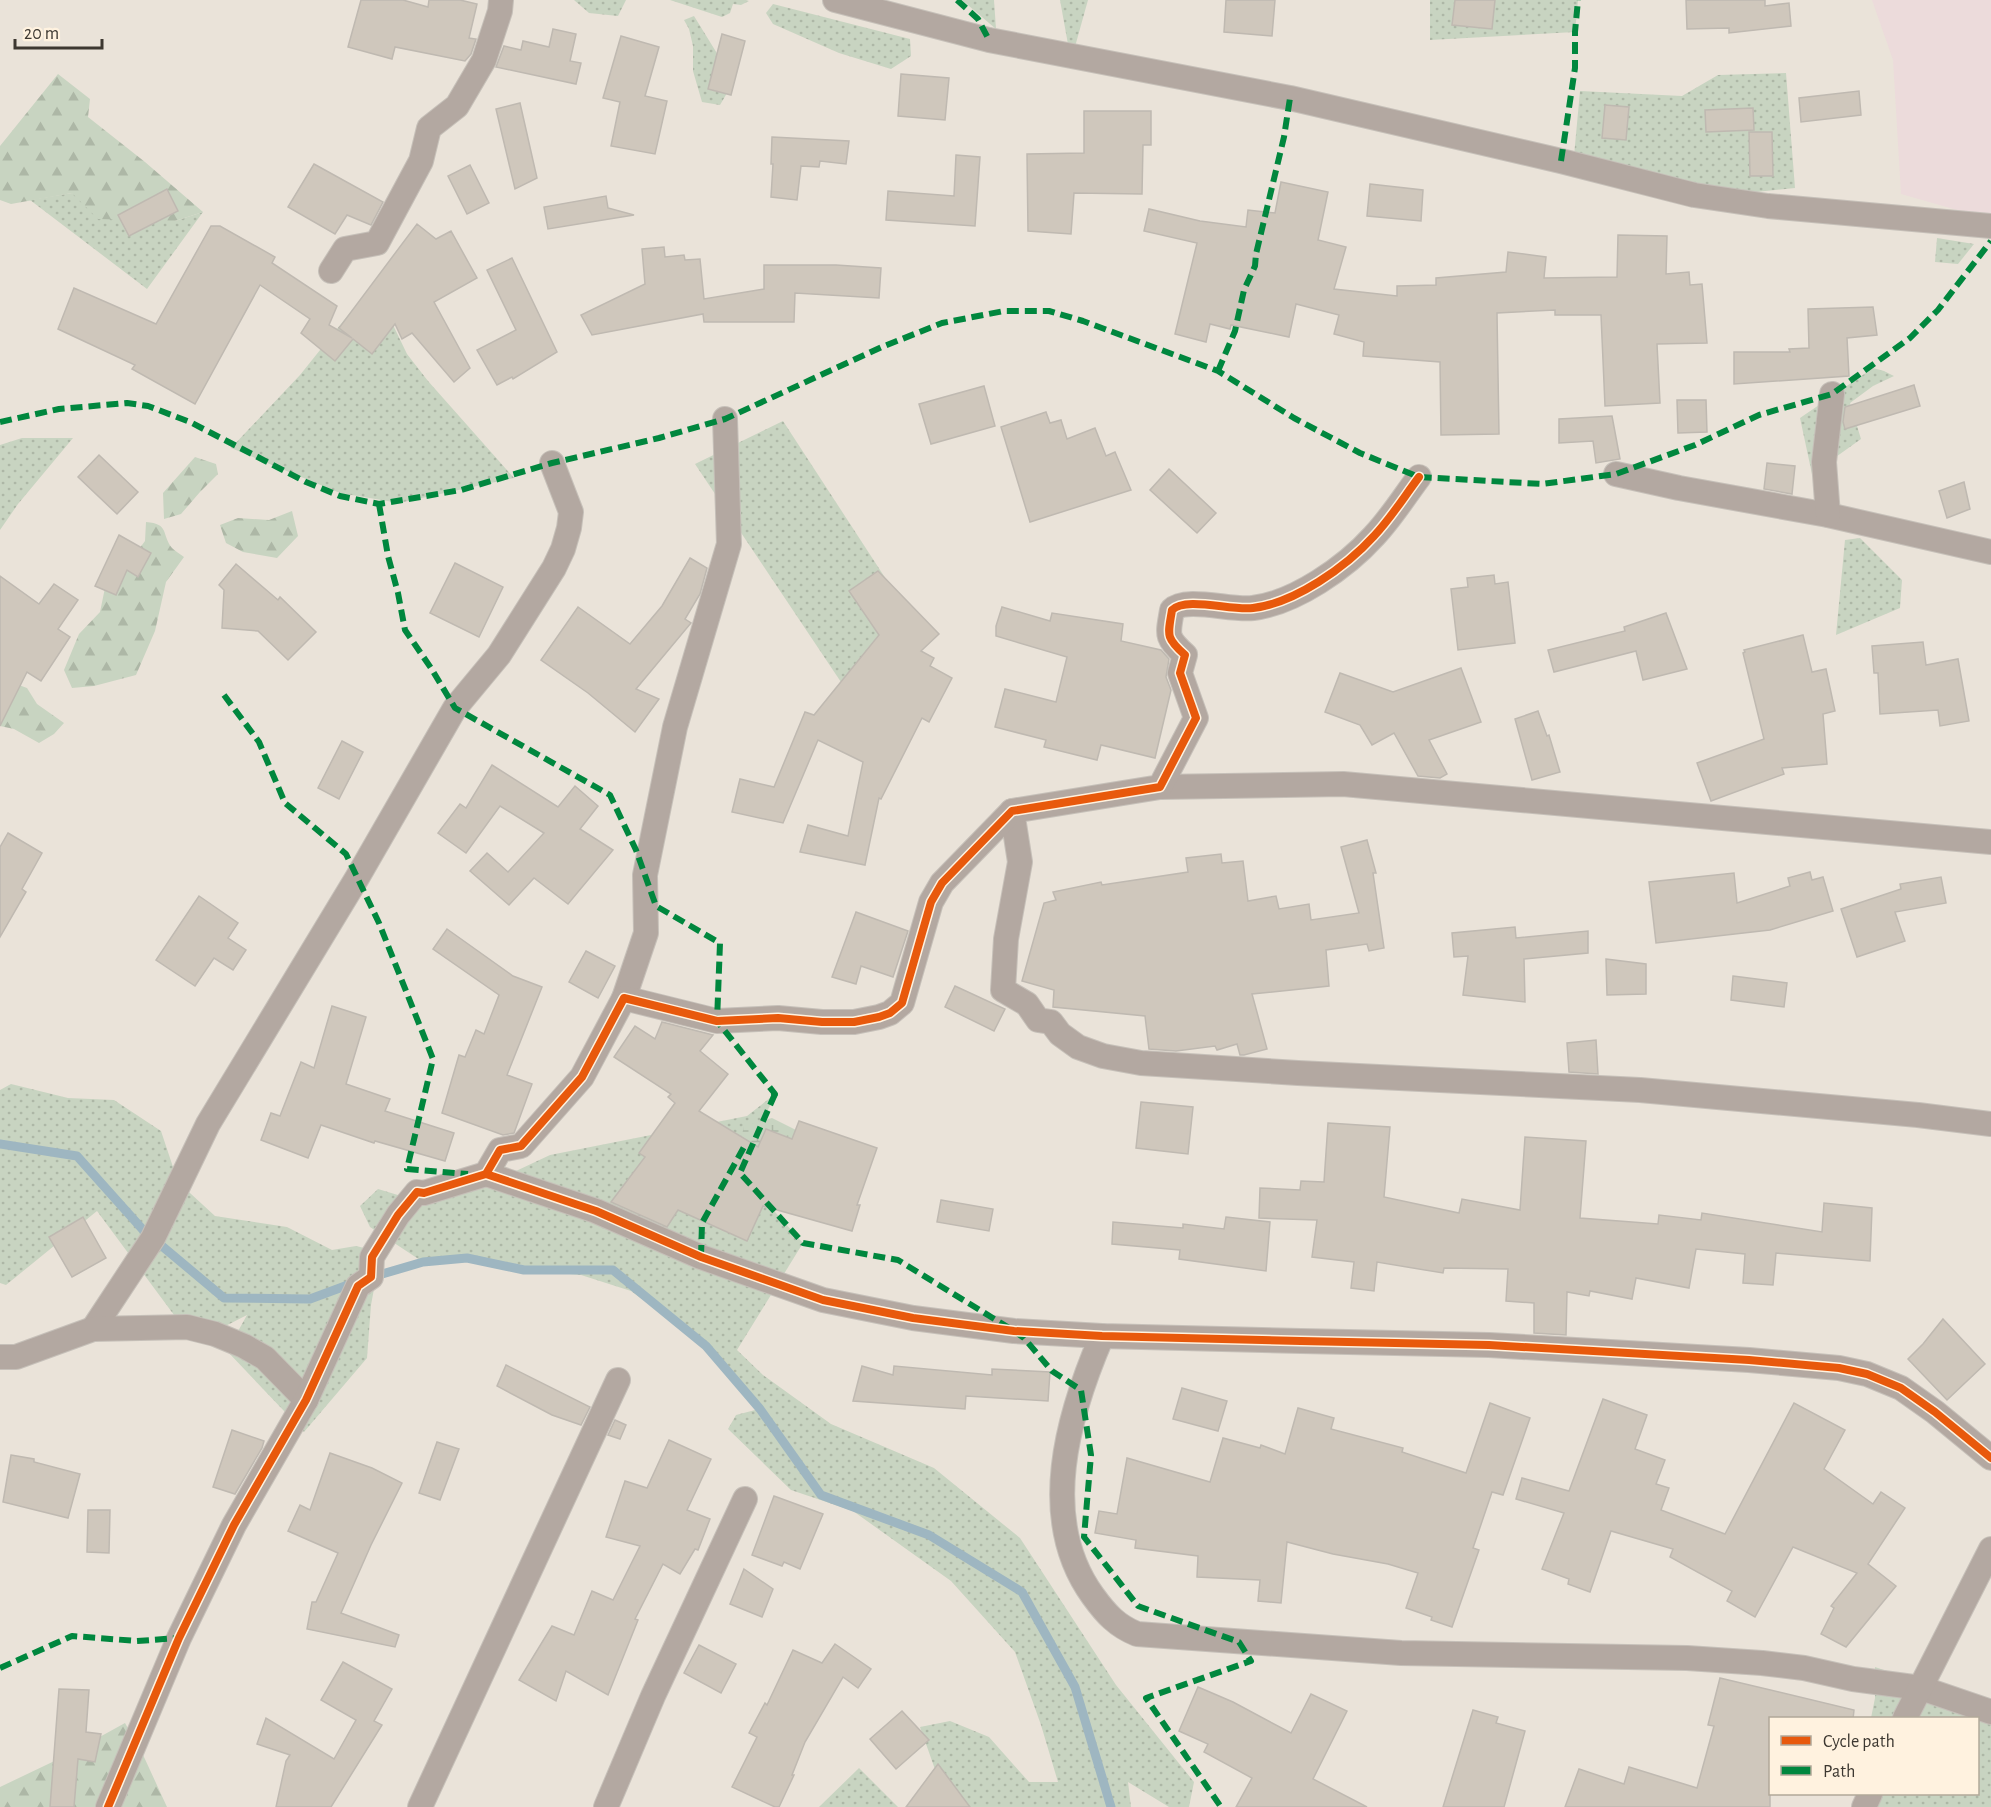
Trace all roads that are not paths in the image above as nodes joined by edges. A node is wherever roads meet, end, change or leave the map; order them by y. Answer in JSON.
{"nodes":[{"id":1,"x":501,"y":0,"type":"edge"},
{"id":2,"x":835,"y":0,"type":"edge"},
{"id":3,"x":1991,"y":225,"type":"edge"},
{"id":4,"x":332,"y":271,"type":"dead end"},
{"id":5,"x":1832,"y":394,"type":"dead end"},
{"id":6,"x":725,"y":419,"type":"dead end"},
{"id":7,"x":552,"y":463,"type":"dead end"},
{"id":8,"x":1616,"y":474,"type":"dead end"},
{"id":9,"x":1419,"y":477,"type":"dead end"},
{"id":10,"x":1828,"y":515,"type":"junction"},
{"id":11,"x":1991,"y":552,"type":"edge"},
{"id":12,"x":1160,"y":787,"type":"junction"},
{"id":13,"x":1012,"y":811,"type":"junction"},
{"id":14,"x":1991,"y":842,"type":"edge"},
{"id":15,"x":624,"y":998,"type":"junction"},
{"id":16,"x":1991,"y":1124,"type":"edge"},
{"id":17,"x":486,"y":1174,"type":"junction"},
{"id":18,"x":93,"y":1329,"type":"junction"},
{"id":19,"x":1102,"y":1336,"type":"junction"},
{"id":20,"x":0,"y":1357,"type":"edge"},
{"id":21,"x":618,"y":1380,"type":"dead end"},
{"id":22,"x":306,"y":1400,"type":"junction"},
{"id":23,"x":1991,"y":1458,"type":"edge"},
{"id":24,"x":745,"y":1499,"type":"dead end"},
{"id":25,"x":1991,"y":1549,"type":"edge"},
{"id":26,"x":1921,"y":1688,"type":"junction"},
{"id":27,"x":1991,"y":1712,"type":"edge"},
{"id":28,"x":1906,"y":1717,"type":"edge"},
{"id":29,"x":108,"y":1807,"type":"edge"},
{"id":30,"x":420,"y":1807,"type":"edge"},
{"id":31,"x":606,"y":1807,"type":"edge"}],
"edges":[{"from":1,"to":4,"type":"street"},
{"from":2,"to":3,"type":"street"},
{"from":5,"to":10,"type":"street"},
{"from":6,"to":15,"type":"street"},
{"from":7,"to":18,"type":"street"},
{"from":8,"to":10,"type":"street"},
{"from":9,"to":12,"type":"street"},
{"from":10,"to":11,"type":"street"},
{"from":12,"to":13,"type":"street"},
{"from":12,"to":14,"type":"street"},
{"from":13,"to":15,"type":"street"},
{"from":13,"to":16,"type":"street"},
{"from":15,"to":17,"type":"street"},
{"from":17,"to":19,"type":"street"},
{"from":17,"to":22,"type":"street"},
{"from":18,"to":20,"type":"street"},
{"from":18,"to":22,"type":"street"},
{"from":19,"to":23,"type":"street"},
{"from":19,"to":26,"type":"street"},
{"from":21,"to":30,"type":"street"},
{"from":22,"to":29,"type":"street"},
{"from":24,"to":31,"type":"street"},
{"from":25,"to":26,"type":"street"},
{"from":26,"to":27,"type":"street"},
{"from":26,"to":28,"type":"street"}]}
